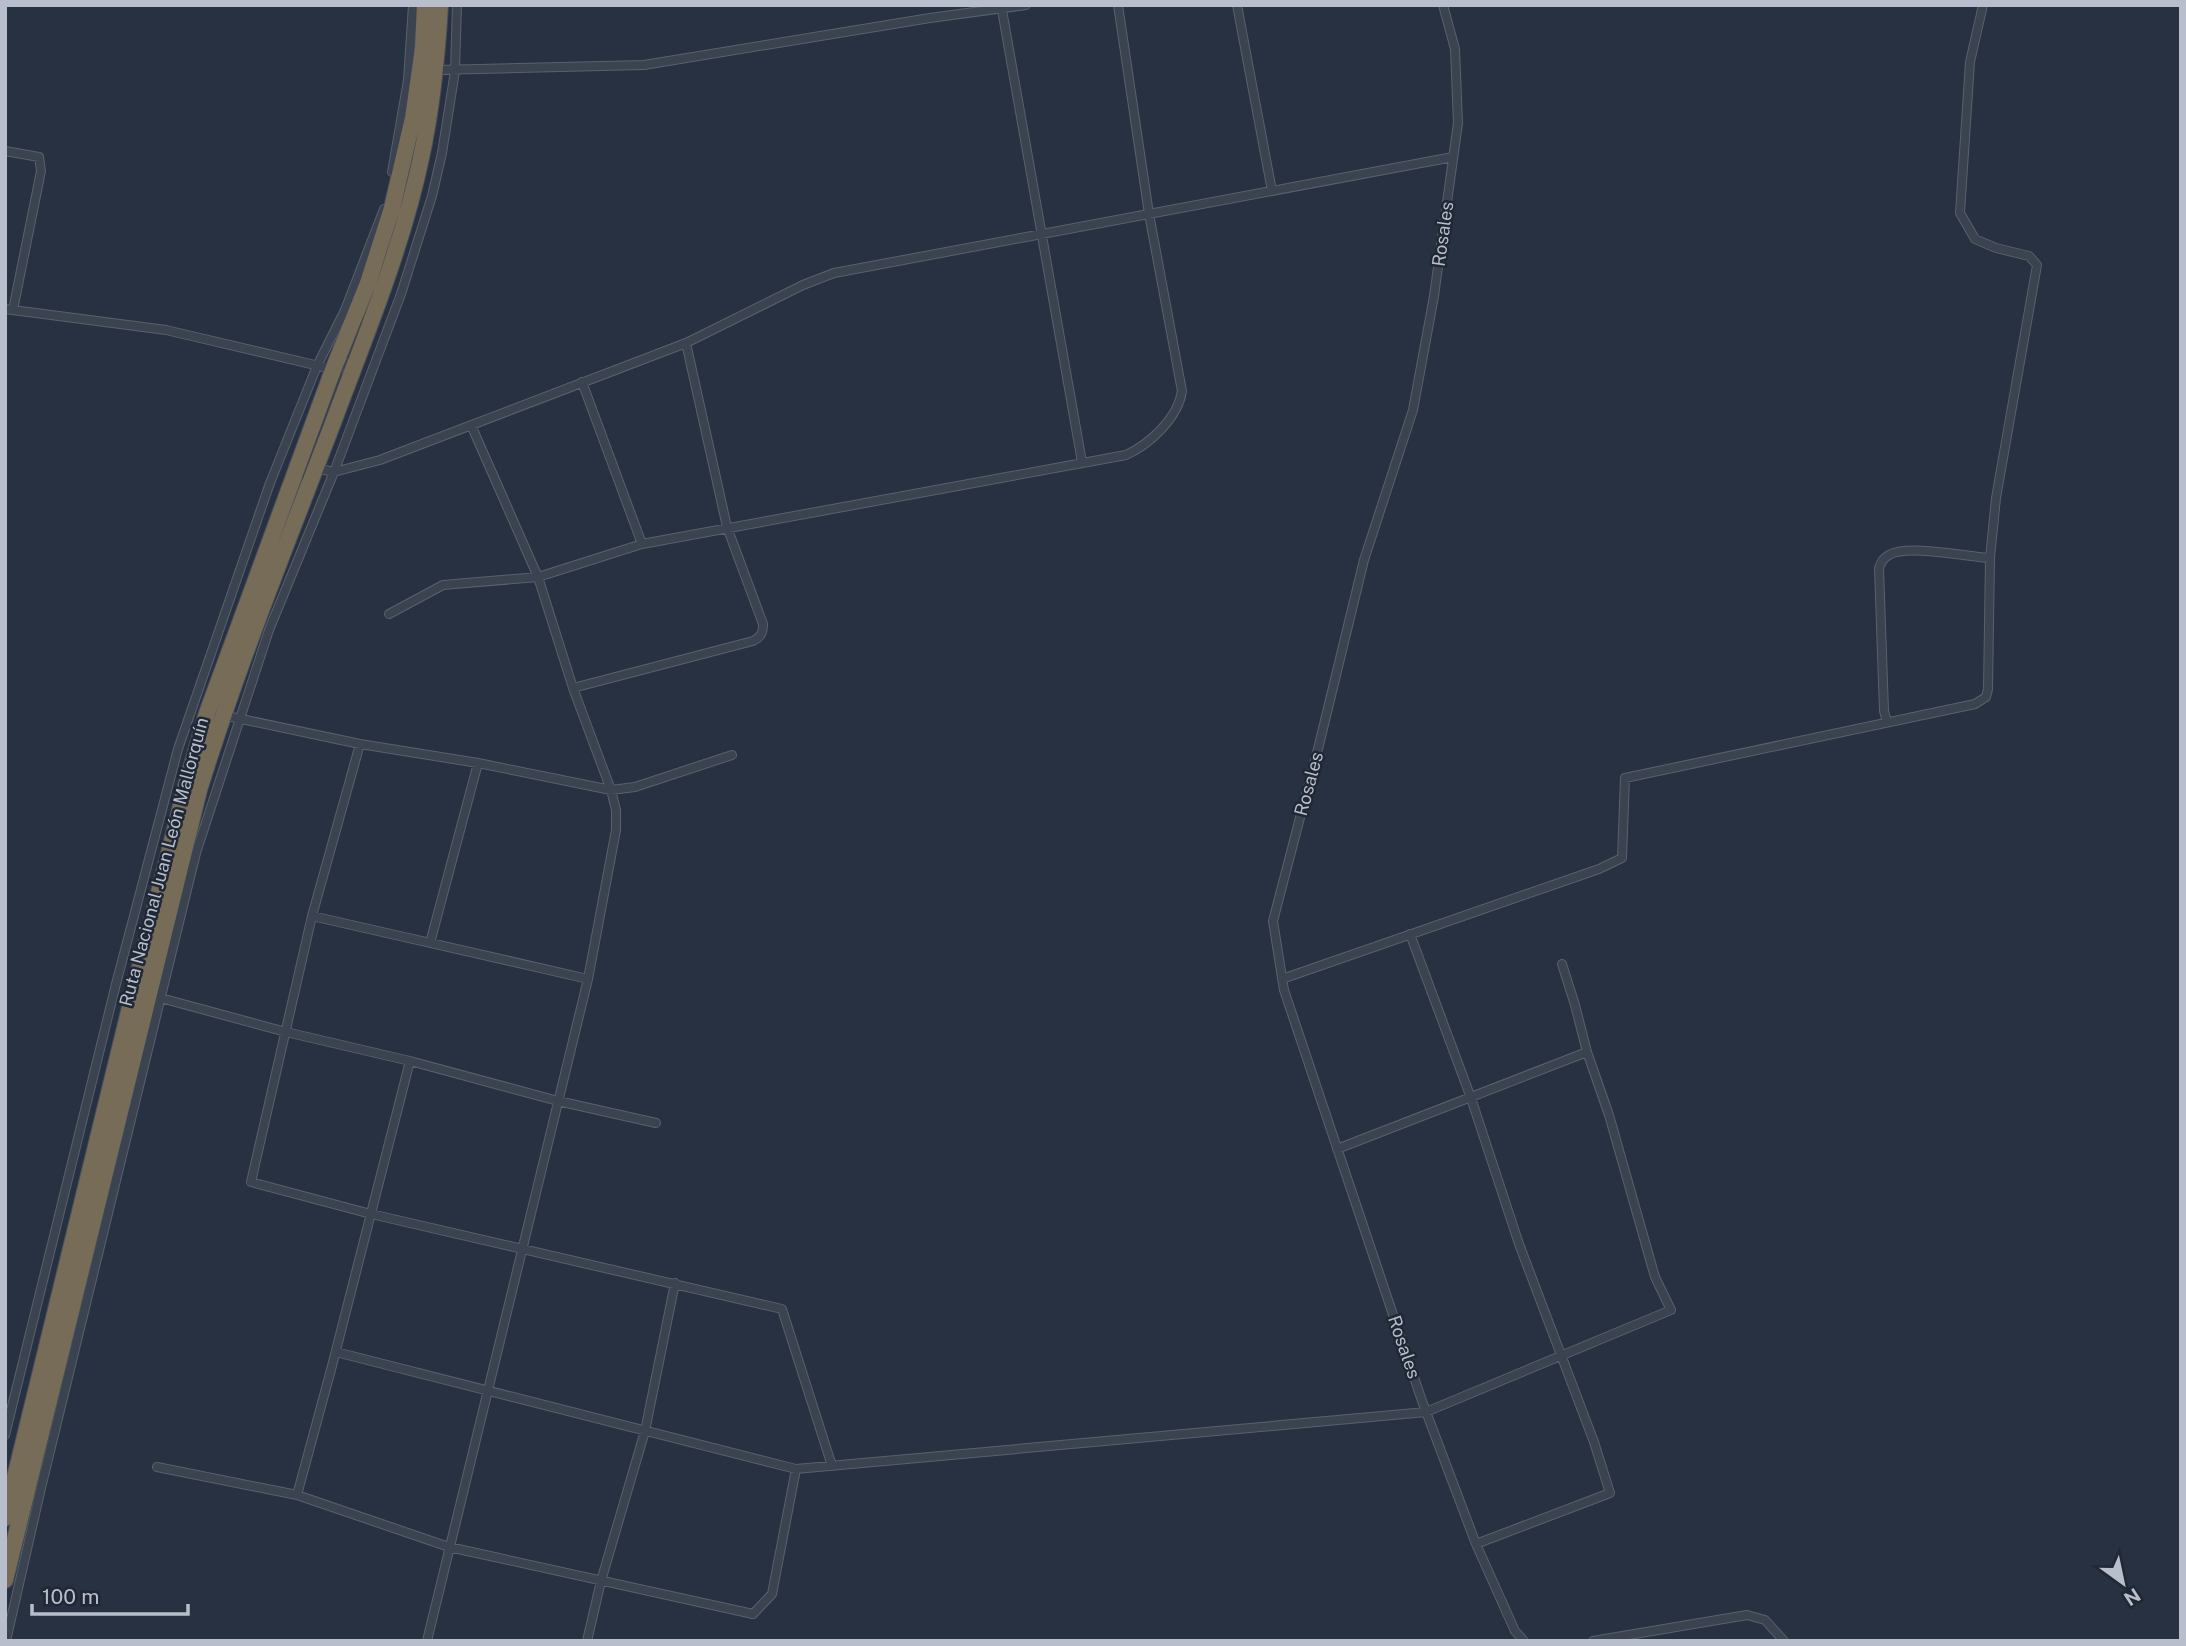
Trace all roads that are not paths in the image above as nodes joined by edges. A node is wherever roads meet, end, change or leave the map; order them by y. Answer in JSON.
{"nodes":[{"id":1,"x":413,"y":5,"type":"edge"},
{"id":2,"x":425,"y":5,"type":"edge"},
{"id":3,"x":440,"y":5,"type":"edge"},
{"id":4,"x":457,"y":5,"type":"edge"},
{"id":5,"x":1026,"y":5,"type":"edge"},
{"id":6,"x":1118,"y":5,"type":"edge"},
{"id":7,"x":1237,"y":5,"type":"edge"},
{"id":8,"x":1443,"y":5,"type":"edge"},
{"id":9,"x":1983,"y":5,"type":"edge"},
{"id":10,"x":1002,"y":10,"type":"junction"},
{"id":11,"x":436,"y":71,"type":"junction"},
{"id":12,"x":454,"y":71,"type":"junction"},
{"id":13,"x":5,"y":150,"type":"edge"},
{"id":14,"x":1453,"y":157,"type":"junction"},
{"id":15,"x":1272,"y":191,"type":"junction"},
{"id":16,"x":1149,"y":214,"type":"junction"},
{"id":17,"x":1042,"y":234,"type":"junction"},
{"id":18,"x":9,"y":310,"type":"edge"},
{"id":19,"x":375,"y":311,"type":"junction"},
{"id":20,"x":685,"y":343,"type":"junction"},
{"id":21,"x":317,"y":366,"type":"junction"},
{"id":22,"x":336,"y":370,"type":"junction"},
{"id":23,"x":582,"y":382,"type":"junction"},
{"id":24,"x":471,"y":425,"type":"junction"},
{"id":25,"x":1082,"y":461,"type":"junction"},
{"id":26,"x":316,"y":468,"type":"junction"},
{"id":27,"x":334,"y":472,"type":"junction"},
{"id":28,"x":306,"y":493,"type":"junction"},
{"id":29,"x":727,"y":527,"type":"junction"},
{"id":30,"x":642,"y":544,"type":"junction"},
{"id":31,"x":1990,"y":558,"type":"junction"},
{"id":32,"x":538,"y":577,"type":"junction"},
{"id":33,"x":389,"y":614,"type":"dead end"},
{"id":34,"x":573,"y":688,"type":"junction"},
{"id":35,"x":207,"y":714,"type":"junction"},
{"id":36,"x":240,"y":719,"type":"junction"},
{"id":37,"x":1887,"y":722,"type":"junction"},
{"id":38,"x":360,"y":744,"type":"junction"},
{"id":39,"x":732,"y":755,"type":"dead end"},
{"id":40,"x":478,"y":763,"type":"junction"},
{"id":41,"x":611,"y":790,"type":"junction"},
{"id":42,"x":312,"y":916,"type":"junction"},
{"id":43,"x":1410,"y":934,"type":"junction"},
{"id":44,"x":430,"y":943,"type":"junction"},
{"id":45,"x":1562,"y":964,"type":"dead end"},
{"id":46,"x":588,"y":979,"type":"junction"},
{"id":47,"x":1282,"y":979,"type":"junction"},
{"id":48,"x":147,"y":995,"type":"junction"},
{"id":49,"x":286,"y":1032,"type":"junction"},
{"id":50,"x":1587,"y":1052,"type":"junction"},
{"id":51,"x":410,"y":1061,"type":"junction"},
{"id":52,"x":1471,"y":1098,"type":"junction"},
{"id":53,"x":558,"y":1101,"type":"junction"},
{"id":54,"x":656,"y":1122,"type":"dead end"},
{"id":55,"x":1337,"y":1149,"type":"junction"},
{"id":56,"x":371,"y":1213,"type":"junction"},
{"id":57,"x":522,"y":1247,"type":"junction"},
{"id":58,"x":675,"y":1283,"type":"junction"},
{"id":59,"x":336,"y":1352,"type":"junction"},
{"id":60,"x":1560,"y":1356,"type":"junction"},
{"id":61,"x":487,"y":1392,"type":"junction"},
{"id":62,"x":1426,"y":1412,"type":"junction"},
{"id":63,"x":645,"y":1431,"type":"junction"},
{"id":64,"x":5,"y":1435,"type":"edge"},
{"id":65,"x":832,"y":1466,"type":"junction"},
{"id":66,"x":157,"y":1467,"type":"dead end"},
{"id":67,"x":796,"y":1468,"type":"junction"},
{"id":68,"x":297,"y":1495,"type":"junction"},
{"id":69,"x":5,"y":1518,"type":"edge"},
{"id":70,"x":1476,"y":1544,"type":"junction"},
{"id":71,"x":449,"y":1547,"type":"junction"},
{"id":72,"x":5,"y":1580,"type":"edge"},
{"id":73,"x":601,"y":1581,"type":"junction"},
{"id":74,"x":6,"y":1641,"type":"edge"},
{"id":75,"x":426,"y":1641,"type":"edge"},
{"id":76,"x":587,"y":1641,"type":"edge"},
{"id":77,"x":1524,"y":1641,"type":"edge"},
{"id":78,"x":1593,"y":1641,"type":"edge"},
{"id":79,"x":1784,"y":1641,"type":"edge"}],
"edges":[{"from":1,"to":21,"type":"street"},
{"from":2,"to":22,"type":"highway","name":"Ruta Nacional Juan León Mallorquín"},
{"from":3,"to":11,"type":"highway","name":"Ruta Nacional Juan León Mallorquín"},
{"from":4,"to":12,"type":"street"},
{"from":5,"to":10,"type":"street"},
{"from":6,"to":16,"type":"street"},
{"from":7,"to":15,"type":"street"},
{"from":8,"to":14,"type":"street","name":"Rosales"},
{"from":9,"to":31,"type":"street"},
{"from":10,"to":12,"type":"street"},
{"from":10,"to":17,"type":"street"},
{"from":11,"to":12,"type":"street"},
{"from":11,"to":19,"type":"highway","name":"Ruta Nacional Juan León Mallorquín"},
{"from":12,"to":27,"type":"street"},
{"from":13,"to":18,"type":"street"},
{"from":14,"to":15,"type":"street"},
{"from":14,"to":47,"type":"street","name":"Rosales"},
{"from":15,"to":16,"type":"street"},
{"from":16,"to":17,"type":"street"},
{"from":16,"to":25,"type":"street"},
{"from":17,"to":20,"type":"street"},
{"from":17,"to":25,"type":"street"},
{"from":18,"to":21,"type":"street"},
{"from":19,"to":22,"type":"street"},
{"from":19,"to":26,"type":"highway","name":"Ruta Nacional Juan León Mallorquín"},
{"from":20,"to":23,"type":"street"},
{"from":20,"to":29,"type":"street"},
{"from":21,"to":22,"type":"street"},
{"from":21,"to":35,"type":"street"},
{"from":22,"to":28,"type":"street"},
{"from":22,"to":35,"type":"highway","name":"Ruta Nacional Juan León Mallorquín"},
{"from":23,"to":24,"type":"street"},
{"from":23,"to":30,"type":"street"},
{"from":24,"to":27,"type":"street"},
{"from":24,"to":32,"type":"street"},
{"from":25,"to":29,"type":"street"},
{"from":26,"to":27,"type":"street"},
{"from":26,"to":28,"type":"highway","name":"Ruta Nacional Juan León Mallorquín"},
{"from":27,"to":36,"type":"street"},
{"from":28,"to":35,"type":"highway","name":"Ruta Nacional Juan León Mallorquín"},
{"from":29,"to":30,"type":"street"},
{"from":29,"to":34,"type":"street"},
{"from":30,"to":32,"type":"street"},
{"from":31,"to":37,"type":"street"},
{"from":31,"to":37,"type":"street"},
{"from":32,"to":33,"type":"street"},
{"from":32,"to":34,"type":"street"},
{"from":34,"to":41,"type":"street"},
{"from":35,"to":36,"type":"street"},
{"from":35,"to":48,"type":"highway","name":"Ruta Nacional Juan León Mallorquín"},
{"from":35,"to":64,"type":"street"},
{"from":36,"to":38,"type":"street"},
{"from":36,"to":48,"type":"street"},
{"from":37,"to":43,"type":"street"},
{"from":38,"to":40,"type":"street"},
{"from":38,"to":42,"type":"street"},
{"from":39,"to":41,"type":"street"},
{"from":40,"to":41,"type":"street"},
{"from":40,"to":44,"type":"street"},
{"from":41,"to":46,"type":"street"},
{"from":42,"to":44,"type":"street"},
{"from":42,"to":49,"type":"street"},
{"from":43,"to":47,"type":"street"},
{"from":43,"to":52,"type":"street"},
{"from":44,"to":46,"type":"street"},
{"from":45,"to":50,"type":"street"},
{"from":46,"to":53,"type":"street"},
{"from":47,"to":55,"type":"street","name":"Rosales"},
{"from":48,"to":49,"type":"street"},
{"from":48,"to":69,"type":"highway","name":"Ruta Nacional Juan León Mallorquín"},
{"from":48,"to":72,"type":"highway","name":"Ruta Nacional Juan León Mallorquín"},
{"from":48,"to":74,"type":"street"},
{"from":49,"to":51,"type":"street"},
{"from":49,"to":56,"type":"street"},
{"from":50,"to":52,"type":"street"},
{"from":50,"to":60,"type":"street"},
{"from":51,"to":53,"type":"street"},
{"from":51,"to":56,"type":"street"},
{"from":52,"to":55,"type":"street"},
{"from":52,"to":60,"type":"street"},
{"from":53,"to":54,"type":"street"},
{"from":53,"to":57,"type":"street"},
{"from":55,"to":62,"type":"street","name":"Rosales"},
{"from":56,"to":57,"type":"street"},
{"from":56,"to":59,"type":"street"},
{"from":57,"to":58,"type":"street"},
{"from":57,"to":61,"type":"street"},
{"from":58,"to":63,"type":"street"},
{"from":58,"to":65,"type":"street"},
{"from":59,"to":61,"type":"street"},
{"from":59,"to":68,"type":"street"},
{"from":60,"to":62,"type":"street"},
{"from":60,"to":70,"type":"street"},
{"from":61,"to":63,"type":"street"},
{"from":61,"to":71,"type":"street"},
{"from":62,"to":65,"type":"street"},
{"from":62,"to":70,"type":"street","name":"Rosales"},
{"from":63,"to":67,"type":"street"},
{"from":63,"to":73,"type":"street"},
{"from":65,"to":67,"type":"street"},
{"from":66,"to":68,"type":"street"},
{"from":67,"to":73,"type":"street"},
{"from":68,"to":71,"type":"street"},
{"from":70,"to":77,"type":"street","name":"Rosales"},
{"from":71,"to":73,"type":"street"},
{"from":71,"to":75,"type":"street"},
{"from":73,"to":76,"type":"street"},
{"from":78,"to":79,"type":"street"}]}
